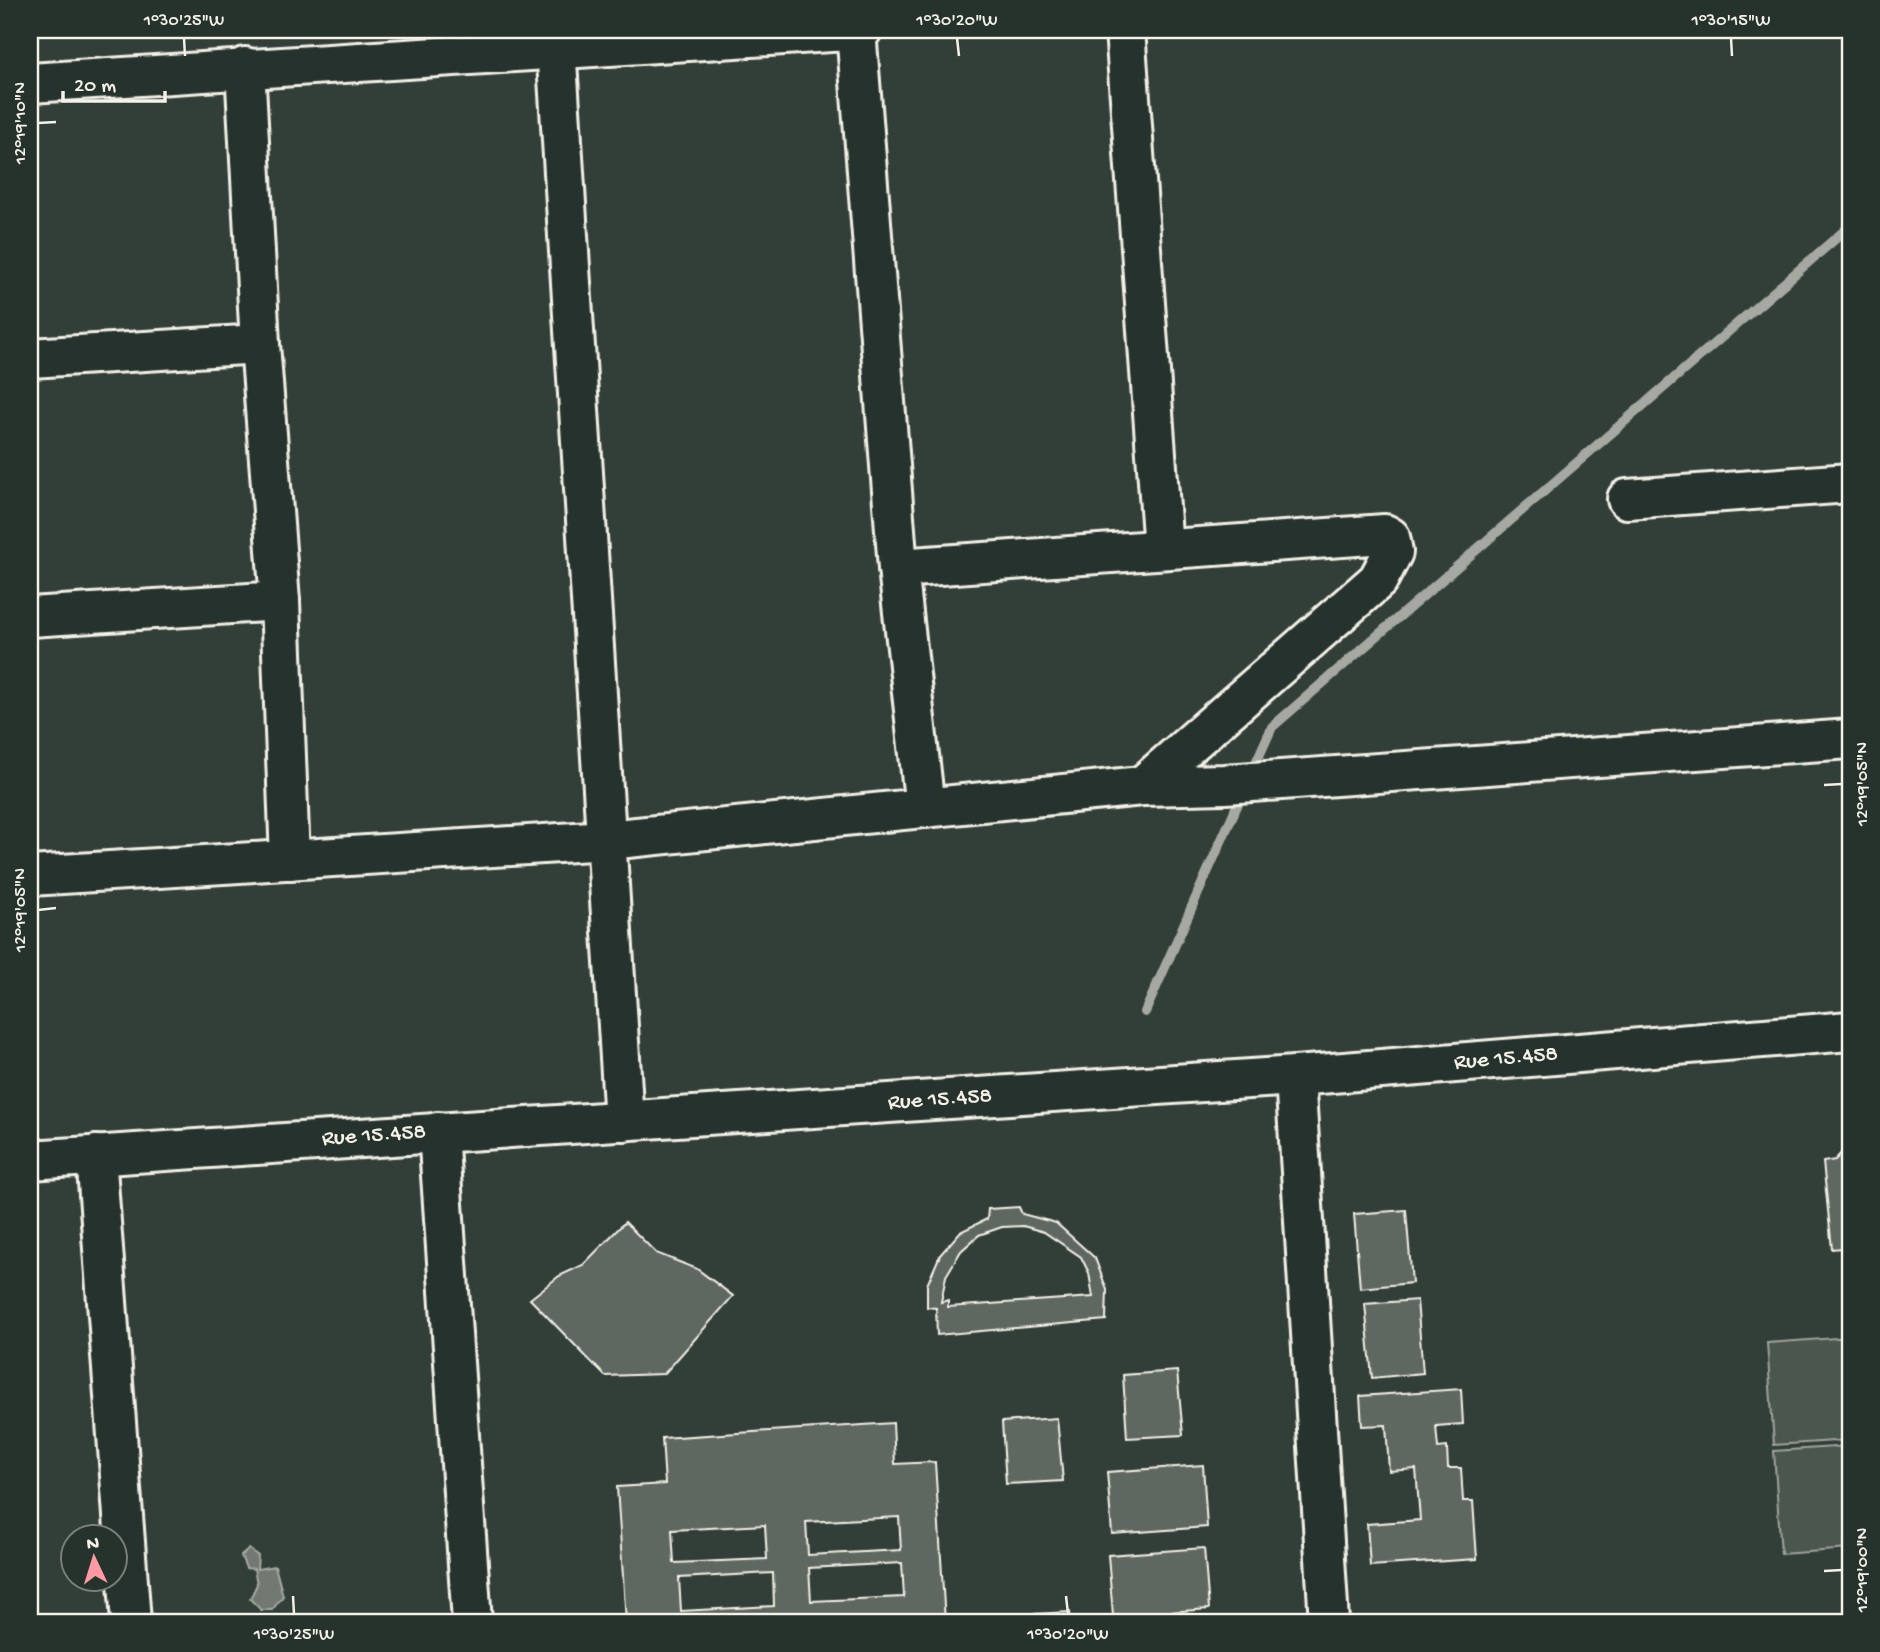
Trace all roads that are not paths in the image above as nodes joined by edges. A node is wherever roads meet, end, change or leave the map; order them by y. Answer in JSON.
{"nodes":[{"id":1,"x":856,"y":30,"type":"edge"},
{"id":2,"x":862,"y":30,"type":"edge"},
{"id":3,"x":1125,"y":30,"type":"edge"},
{"id":4,"x":556,"y":39,"type":"edge"},
{"id":5,"x":245,"y":67,"type":"junction"},
{"id":6,"x":30,"y":83,"type":"edge"},
{"id":7,"x":260,"y":344,"type":"junction"},
{"id":8,"x":30,"y":358,"type":"edge"},
{"id":9,"x":1850,"y":483,"type":"edge"},
{"id":10,"x":1627,"y":499,"type":"dead end"},
{"id":11,"x":1163,"y":549,"type":"junction"},
{"id":12,"x":898,"y":568,"type":"junction"},
{"id":13,"x":280,"y":601,"type":"junction"},
{"id":14,"x":30,"y":617,"type":"edge"},
{"id":15,"x":1850,"y":739,"type":"edge"},
{"id":16,"x":1142,"y":786,"type":"junction"},
{"id":17,"x":925,"y":808,"type":"junction"},
{"id":18,"x":607,"y":840,"type":"junction"},
{"id":19,"x":290,"y":860,"type":"junction"},
{"id":20,"x":30,"y":876,"type":"edge"},
{"id":21,"x":1850,"y":1031,"type":"edge"},
{"id":22,"x":1295,"y":1076,"type":"junction"},
{"id":23,"x":624,"y":1121,"type":"junction"},
{"id":24,"x":438,"y":1132,"type":"junction"},
{"id":25,"x":96,"y":1155,"type":"junction"},
{"id":26,"x":30,"y":1160,"type":"edge"},
{"id":27,"x":131,"y":1622,"type":"edge"},
{"id":28,"x":472,"y":1622,"type":"edge"},
{"id":29,"x":1329,"y":1622,"type":"edge"}],
"edges":[{"from":1,"to":2,"type":"street"},
{"from":1,"to":4,"type":"street"},
{"from":1,"to":12,"type":"street"},
{"from":3,"to":11,"type":"street"},
{"from":4,"to":5,"type":"street"},
{"from":4,"to":18,"type":"street"},
{"from":5,"to":6,"type":"street"},
{"from":5,"to":7,"type":"street"},
{"from":7,"to":8,"type":"street"},
{"from":7,"to":13,"type":"street"},
{"from":9,"to":10,"type":"street"},
{"from":11,"to":12,"type":"street"},
{"from":11,"to":16,"type":"street"},
{"from":12,"to":17,"type":"street"},
{"from":13,"to":14,"type":"street"},
{"from":13,"to":19,"type":"street"},
{"from":15,"to":16,"type":"street"},
{"from":16,"to":17,"type":"street"},
{"from":17,"to":18,"type":"street"},
{"from":18,"to":19,"type":"street"},
{"from":18,"to":23,"type":"street"},
{"from":19,"to":20,"type":"street"},
{"from":21,"to":22,"type":"street","name":"Rue 15.458"},
{"from":22,"to":23,"type":"street","name":"Rue 15.458"},
{"from":22,"to":29,"type":"street"},
{"from":23,"to":24,"type":"street","name":"Rue 15.458"},
{"from":24,"to":25,"type":"street","name":"Rue 15.458"},
{"from":24,"to":28,"type":"street"},
{"from":25,"to":26,"type":"street","name":"Rue 15.458"},
{"from":25,"to":27,"type":"street"}]}
